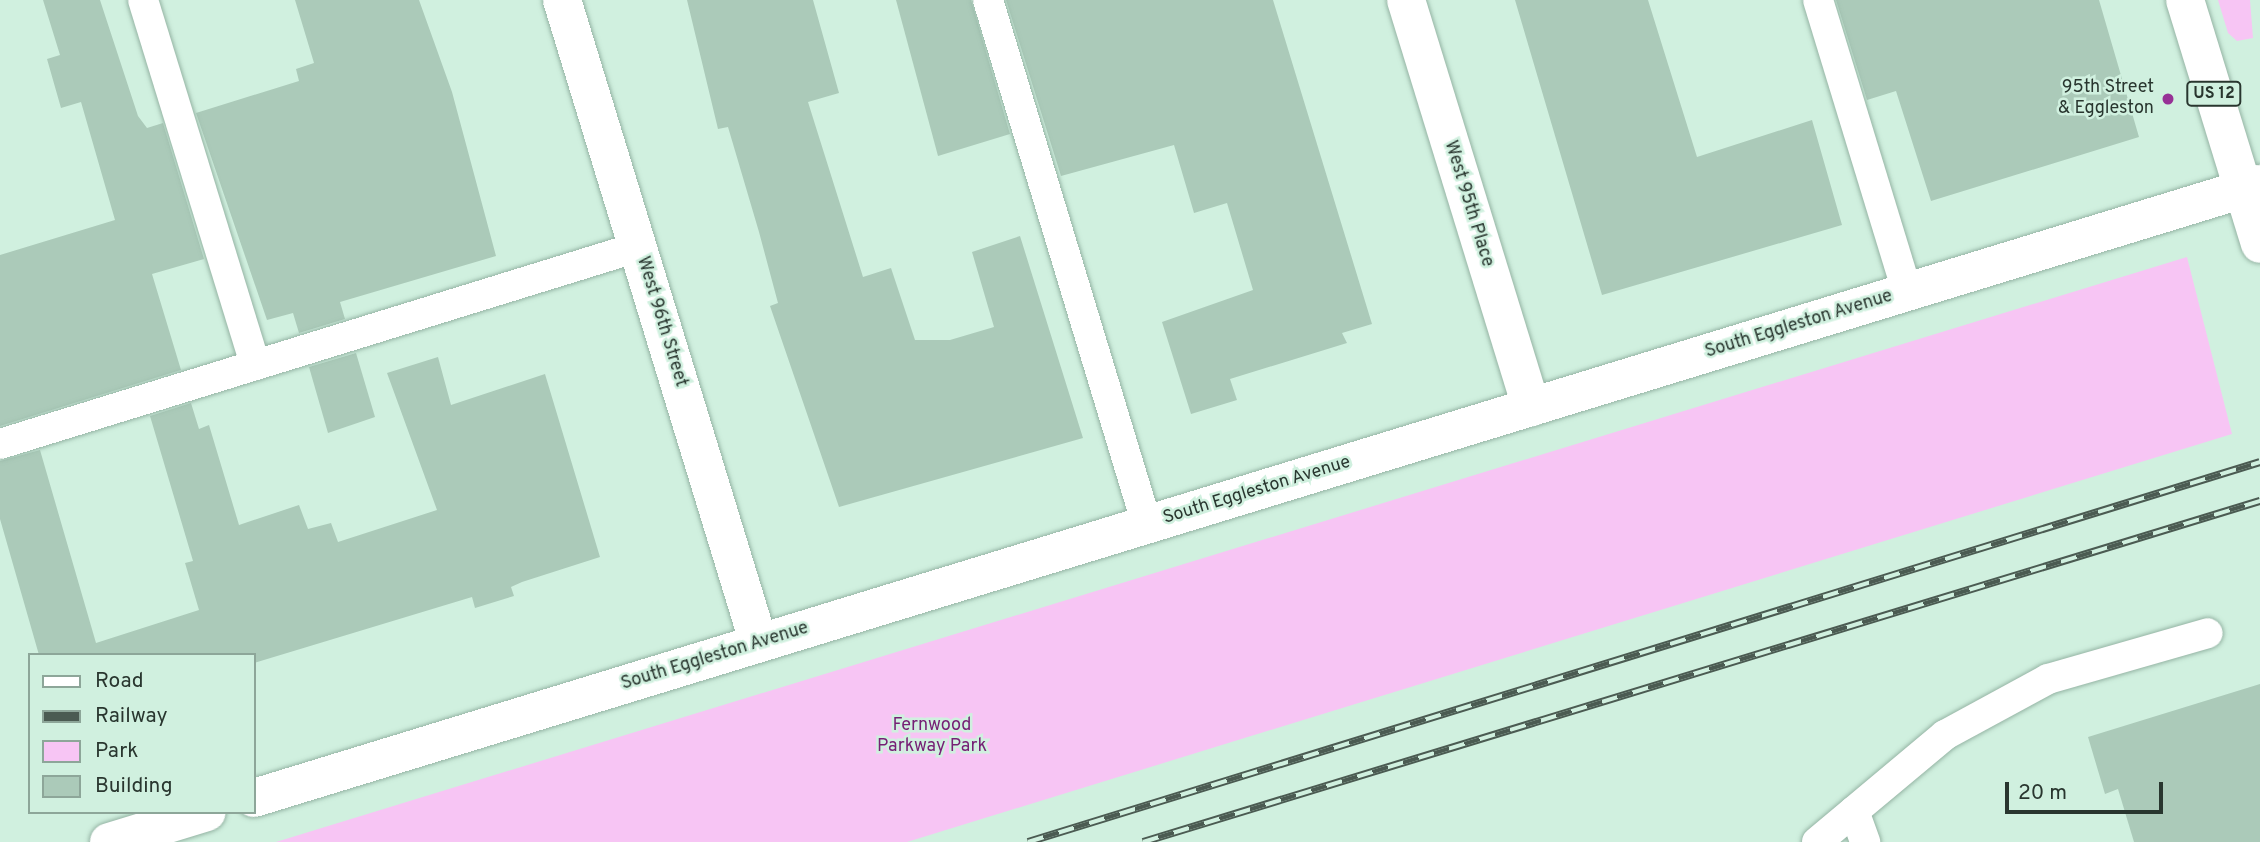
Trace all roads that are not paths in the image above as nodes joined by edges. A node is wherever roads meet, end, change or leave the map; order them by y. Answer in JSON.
{"nodes":[{"id":1,"x":143,"y":0,"type":"edge"},
{"id":2,"x":562,"y":0,"type":"edge"},
{"id":3,"x":988,"y":0,"type":"edge"},
{"id":4,"x":1406,"y":0,"type":"edge"},
{"id":5,"x":1818,"y":0,"type":"edge"},
{"id":6,"x":2185,"y":0,"type":"edge"},
{"id":7,"x":2252,"y":186,"type":"edge"},
{"id":8,"x":2260,"y":243,"type":"edge"},
{"id":9,"x":638,"y":247,"type":"junction"},
{"id":10,"x":1907,"y":292,"type":"junction"},
{"id":11,"x":255,"y":365,"type":"junction"},
{"id":12,"x":1531,"y":407,"type":"junction"},
{"id":13,"x":0,"y":444,"type":"edge"},
{"id":14,"x":1147,"y":524,"type":"junction"},
{"id":15,"x":2208,"y":633,"type":"dead end"},
{"id":16,"x":759,"y":643,"type":"junction"},
{"id":17,"x":256,"y":797,"type":"edge"},
{"id":18,"x":1854,"y":811,"type":"junction"},
{"id":19,"x":200,"y":814,"type":"edge"},
{"id":20,"x":109,"y":842,"type":"edge"},
{"id":21,"x":1817,"y":842,"type":"edge"},
{"id":22,"x":1865,"y":842,"type":"edge"}],
"edges":[{"from":1,"to":11,"type":"lane"},
{"from":2,"to":9,"type":"street","name":"West 96th Street"},
{"from":3,"to":14,"type":"lane"},
{"from":4,"to":12,"type":"street","name":"West 95th Place"},
{"from":5,"to":10,"type":"lane"},
{"from":6,"to":7,"type":"street","number":"US 12"},
{"from":7,"to":8,"type":"street","number":"US 12"},
{"from":7,"to":10,"type":"street","name":"South Eggleston Avenue"},
{"from":9,"to":11,"type":"lane"},
{"from":9,"to":16,"type":"street","name":"West 96th Street"},
{"from":10,"to":12,"type":"street","name":"South Eggleston Avenue"},
{"from":11,"to":13,"type":"lane"},
{"from":12,"to":14,"type":"street","name":"South Eggleston Avenue"},
{"from":14,"to":16,"type":"street","name":"South Eggleston Avenue"},
{"from":15,"to":18,"type":"lane"},
{"from":16,"to":17,"type":"street","name":"South Eggleston Avenue"},
{"from":18,"to":21,"type":"lane"},
{"from":18,"to":22,"type":"lane"},
{"from":19,"to":20,"type":"street"}]}
